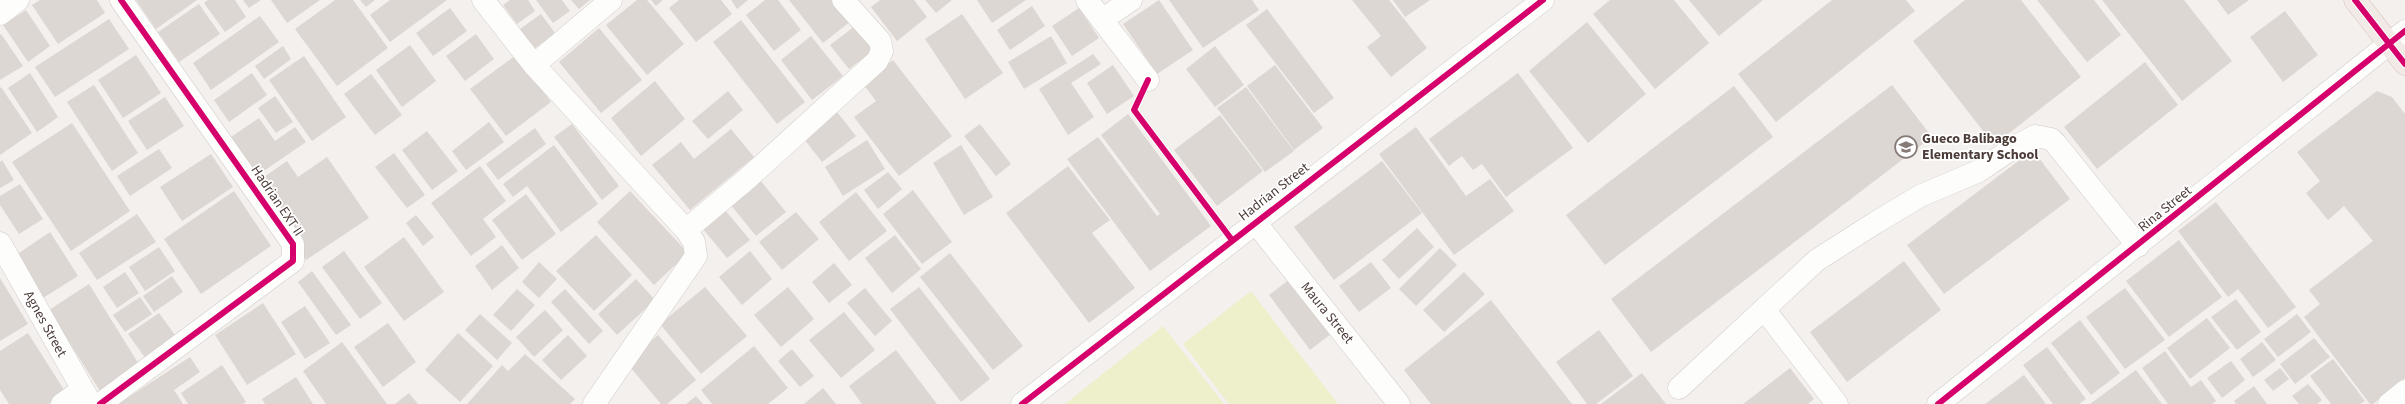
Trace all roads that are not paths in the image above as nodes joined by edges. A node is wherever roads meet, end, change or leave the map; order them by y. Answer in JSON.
{"nodes":[{"id":1,"x":18,"y":0,"type":"edge"},
{"id":2,"x":121,"y":0,"type":"edge"},
{"id":3,"x":483,"y":0,"type":"edge"},
{"id":4,"x":611,"y":0,"type":"edge"},
{"id":5,"x":843,"y":0,"type":"edge"},
{"id":6,"x":1088,"y":0,"type":"edge"},
{"id":7,"x":1131,"y":0,"type":"edge"},
{"id":8,"x":1543,"y":0,"type":"edge"},
{"id":9,"x":2355,"y":0,"type":"edge"},
{"id":10,"x":0,"y":14,"type":"edge"},
{"id":11,"x":1102,"y":20,"type":"junction"},
{"id":12,"x":2397,"y":38,"type":"edge"},
{"id":13,"x":2405,"y":64,"type":"edge"},
{"id":14,"x":534,"y":65,"type":"junction"},
{"id":15,"x":1148,"y":80,"type":"road end"},
{"id":16,"x":1254,"y":222,"type":"junction"},
{"id":17,"x":686,"y":230,"type":"junction"},
{"id":18,"x":0,"y":244,"type":"edge"},
{"id":19,"x":2138,"y":246,"type":"junction"},
{"id":20,"x":1764,"y":309,"type":"junction"},
{"id":21,"x":1679,"y":388,"type":"dead end"},
{"id":22,"x":2405,"y":391,"type":"edge"},
{"id":23,"x":87,"y":397,"type":"edge"},
{"id":24,"x":62,"y":404,"type":"edge"},
{"id":25,"x":100,"y":404,"type":"edge"},
{"id":26,"x":594,"y":404,"type":"edge"},
{"id":27,"x":1022,"y":404,"type":"edge"},
{"id":28,"x":1400,"y":404,"type":"edge"},
{"id":29,"x":1837,"y":404,"type":"edge"},
{"id":30,"x":1938,"y":404,"type":"edge"},
{"id":31,"x":2389,"y":404,"type":"edge"}],
"edges":[{"from":1,"to":10,"type":"street"},
{"from":2,"to":25,"type":"street","name":"Hadrian EXT II"},
{"from":3,"to":14,"type":"street"},
{"from":4,"to":14,"type":"street"},
{"from":5,"to":17,"type":"street"},
{"from":6,"to":11,"type":"street"},
{"from":7,"to":11,"type":"street"},
{"from":8,"to":16,"type":"street","name":"Hadrian Street"},
{"from":9,"to":12,"type":"main road"},
{"from":11,"to":15,"type":"street"},
{"from":12,"to":13,"type":"main road"},
{"from":12,"to":19,"type":"street","name":"Rina Street"},
{"from":14,"to":17,"type":"street"},
{"from":16,"to":27,"type":"street","name":"Hadrian Street"},
{"from":16,"to":28,"type":"street","name":"Maura Street"},
{"from":17,"to":26,"type":"street"},
{"from":18,"to":23,"type":"street","name":"Agnes Street"},
{"from":19,"to":20,"type":"street"},
{"from":19,"to":30,"type":"street","name":"Rina Street"},
{"from":20,"to":21,"type":"street"},
{"from":20,"to":29,"type":"street"},
{"from":22,"to":31,"type":"street"},
{"from":23,"to":24,"type":"street"}]}
